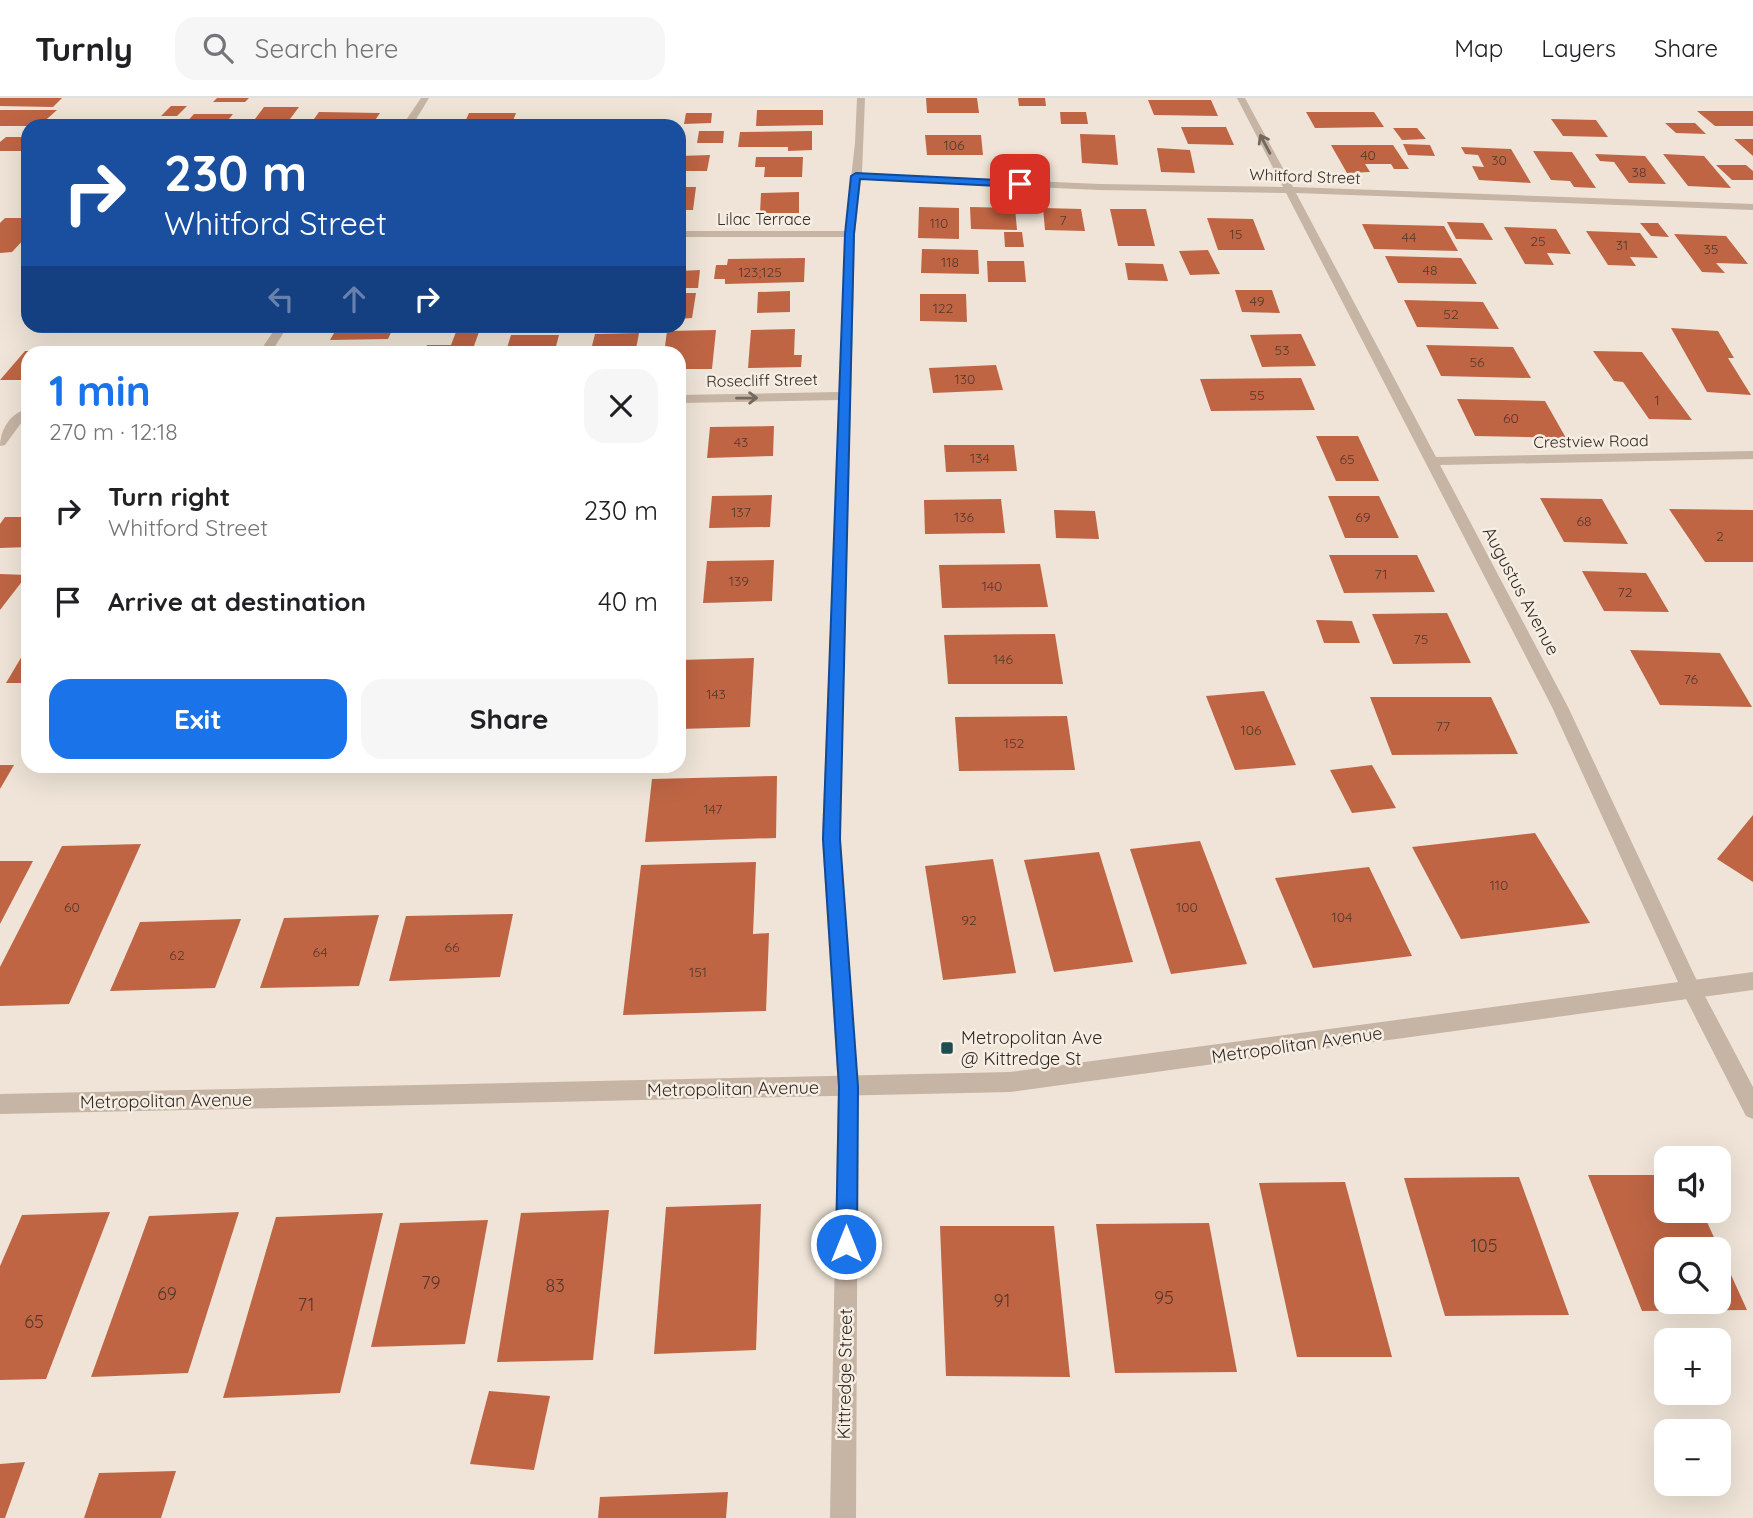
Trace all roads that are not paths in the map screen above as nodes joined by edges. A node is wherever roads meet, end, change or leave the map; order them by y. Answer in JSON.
{"nodes":[{"id":1,"x":425,"y":98,"type":"edge"},
{"id":2,"x":861,"y":98,"type":"edge"},
{"id":3,"x":1241,"y":98,"type":"edge"},
{"id":4,"x":412,"y":119,"type":"edge"},
{"id":5,"x":856,"y":176,"type":"junction"},
{"id":6,"x":1290,"y":190,"type":"junction"},
{"id":7,"x":1753,"y":207,"type":"edge"},
{"id":8,"x":686,"y":234,"type":"edge"},
{"id":9,"x":850,"y":234,"type":"junction"},
{"id":10,"x":846,"y":396,"type":"junction"},
{"id":11,"x":686,"y":400,"type":"edge"},
{"id":12,"x":0,"y":415,"type":"edge"},
{"id":13,"x":21,"y":415,"type":"edge"},
{"id":14,"x":21,"y":419,"type":"edge"},
{"id":15,"x":0,"y":442,"type":"edge"},
{"id":16,"x":1753,"y":455,"type":"edge"},
{"id":17,"x":1430,"y":461,"type":"junction"},
{"id":18,"x":1753,"y":981,"type":"edge"},
{"id":19,"x":1691,"y":989,"type":"junction"},
{"id":20,"x":848,"y":1087,"type":"junction"},
{"id":21,"x":0,"y":1104,"type":"edge"},
{"id":22,"x":1753,"y":1109,"type":"edge"},
{"id":23,"x":843,"y":1518,"type":"edge"}],
"edges":[{"from":1,"to":4,"type":"street"},
{"from":2,"to":5,"type":"street","name":"Kittredge Street"},
{"from":6,"to":3,"type":"street","name":"Augustus Avenue","one_way":true},
{"from":5,"to":6,"type":"street","name":"Whitford Street"},
{"from":5,"to":9,"type":"street","name":"Kittredge Street"},
{"from":6,"to":7,"type":"street","name":"Whitford Street"},
{"from":6,"to":17,"type":"street","name":"Augustus Avenue"},
{"from":8,"to":9,"type":"street","name":"Lilac Terrace"},
{"from":9,"to":10,"type":"street","name":"Kittredge Street"},
{"from":11,"to":10,"type":"street","name":"Rosecliff Street","one_way":true},
{"from":10,"to":20,"type":"street","name":"Kittredge Street"},
{"from":12,"to":13,"type":"street"},
{"from":14,"to":15,"type":"street"},
{"from":16,"to":17,"type":"street","name":"Crestview Road"},
{"from":17,"to":19,"type":"street","name":"Augustus Avenue"},
{"from":18,"to":19,"type":"street","name":"Metropolitan Avenue"},
{"from":19,"to":20,"type":"street","name":"Metropolitan Avenue"},
{"from":19,"to":22,"type":"street","name":"Augustus Avenue"},
{"from":20,"to":21,"type":"street","name":"Metropolitan Avenue"},
{"from":20,"to":23,"type":"street","name":"Kittredge Street"}]}
